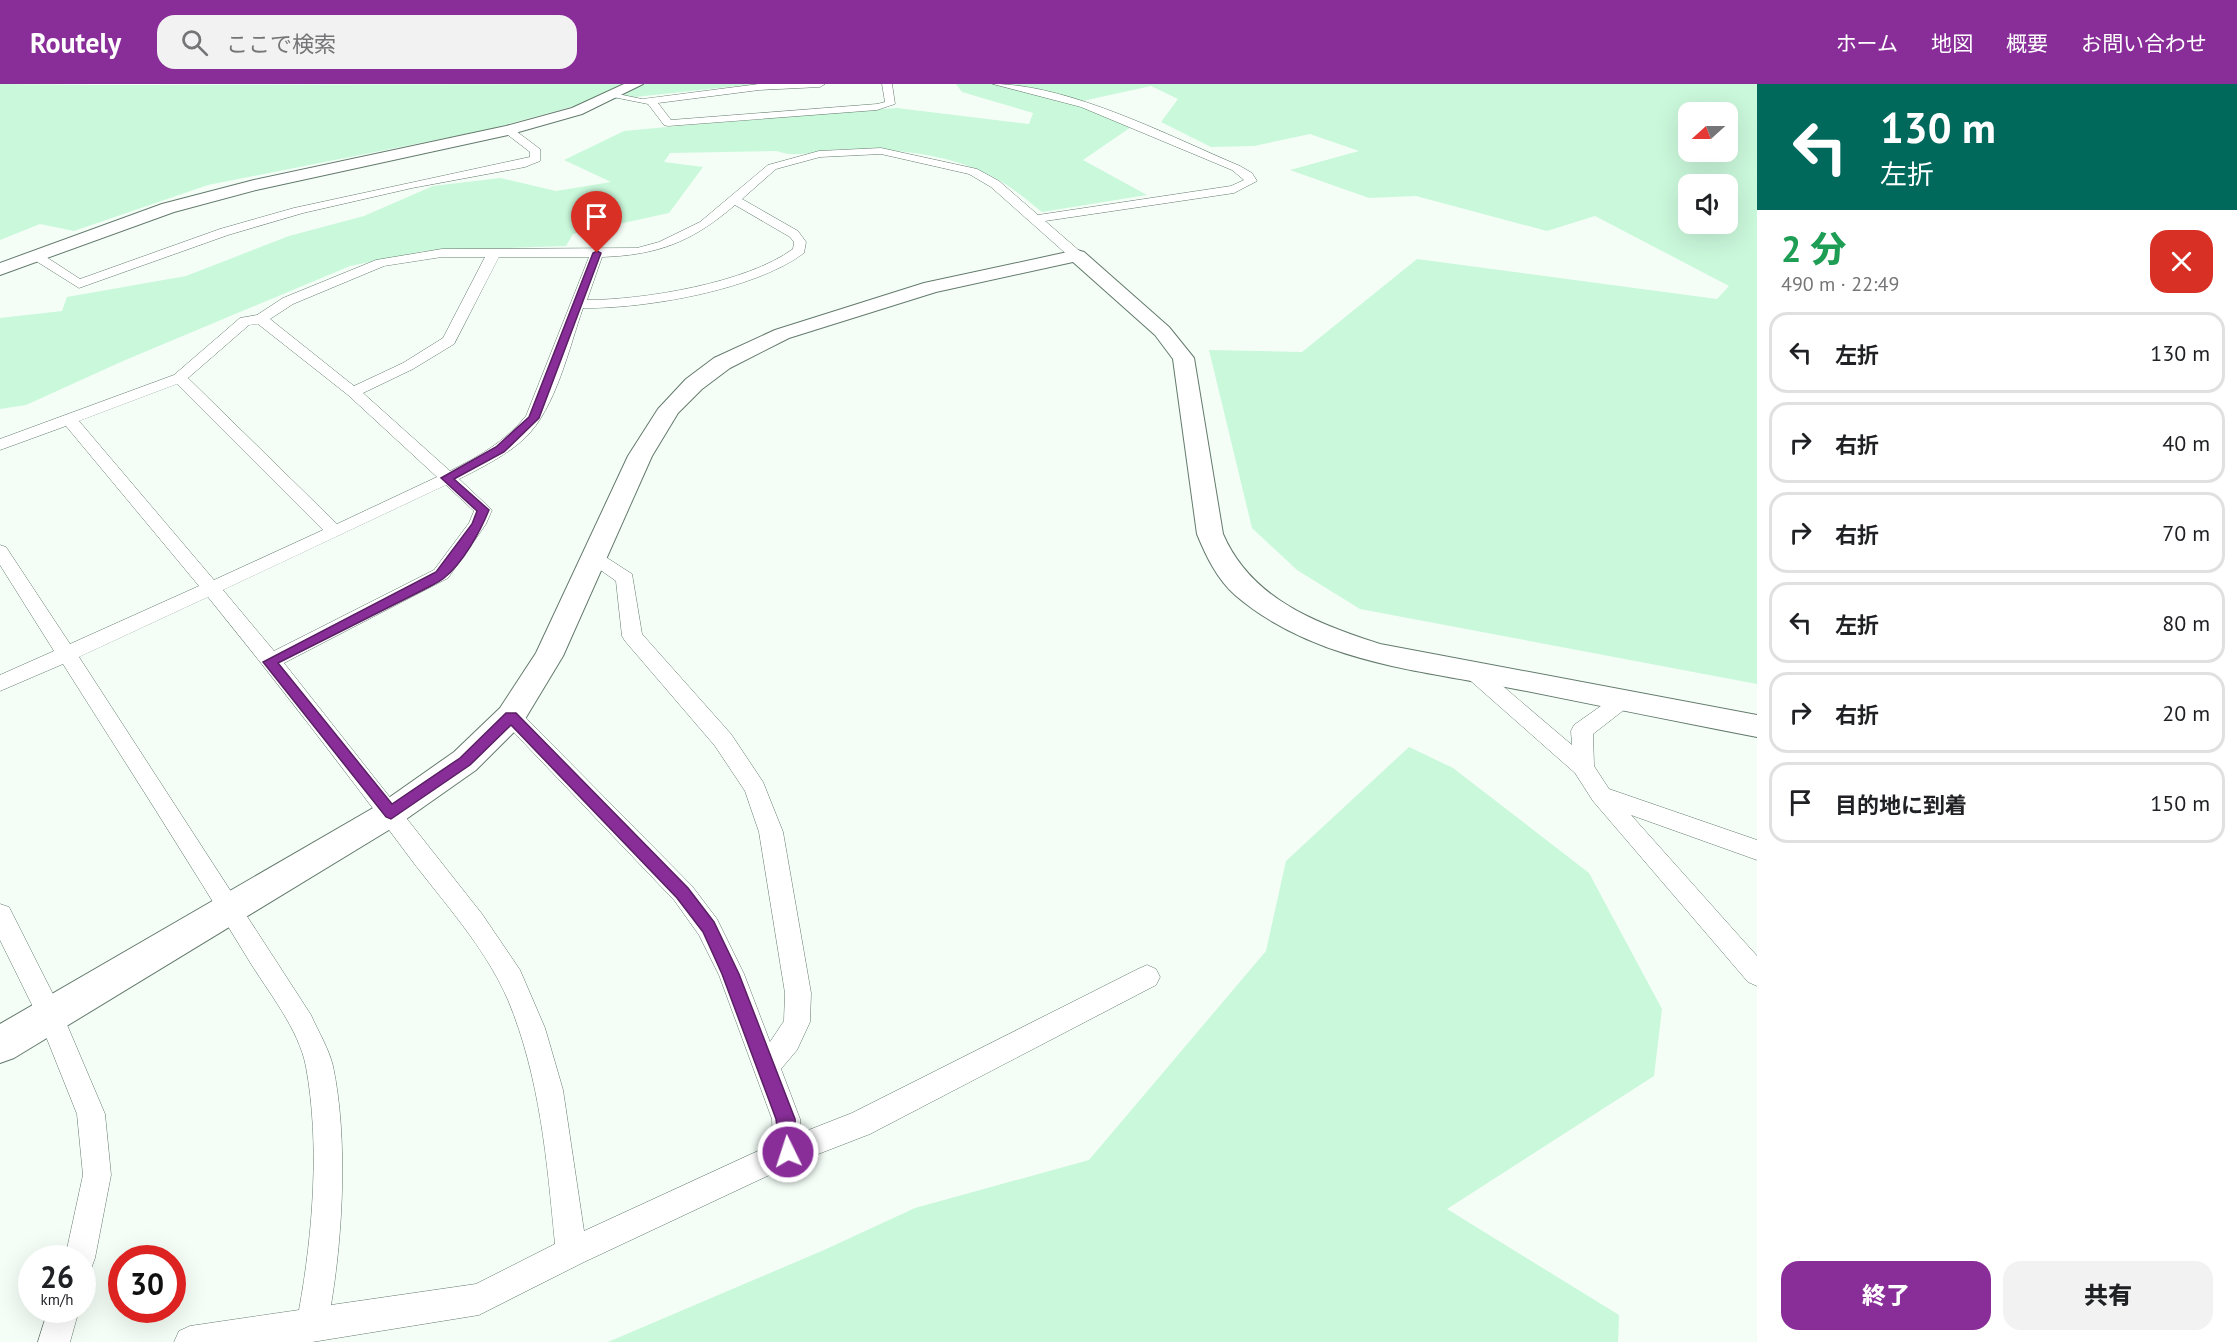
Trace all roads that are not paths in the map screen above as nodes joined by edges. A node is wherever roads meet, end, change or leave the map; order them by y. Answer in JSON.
{"nodes":[{"id":1,"x":636,"y":84,"type":"edge"},
{"id":2,"x":820,"y":84,"type":"edge"},
{"id":3,"x":887,"y":84,"type":"edge"},
{"id":4,"x":998,"y":84,"type":"edge"},
{"id":5,"x":613,"y":96,"type":"junction"},
{"id":6,"x":651,"y":101,"type":"junction"},
{"id":7,"x":508,"y":130,"type":"junction"},
{"id":8,"x":734,"y":199,"type":"junction"},
{"id":9,"x":1037,"y":219,"type":"junction"},
{"id":10,"x":494,"y":253,"type":"junction"},
{"id":11,"x":597,"y":253,"type":"junction"},
{"id":12,"x":35,"y":256,"type":"junction"},
{"id":13,"x":1077,"y":256,"type":"junction"},
{"id":14,"x":0,"y":269,"type":"edge"},
{"id":15,"x":579,"y":304,"type":"junction"},
{"id":16,"x":261,"y":319,"type":"junction"},
{"id":17,"x":179,"y":378,"type":"junction"},
{"id":18,"x":353,"y":392,"type":"junction"},
{"id":19,"x":69,"y":419,"type":"junction"},
{"id":20,"x":0,"y":444,"type":"edge"},
{"id":21,"x":447,"y":478,"type":"junction"},
{"id":22,"x":335,"y":532,"type":"junction"},
{"id":23,"x":0,"y":551,"type":"edge"},
{"id":24,"x":595,"y":558,"type":"junction"},
{"id":25,"x":210,"y":589,"type":"junction"},
{"id":26,"x":66,"y":653,"type":"junction"},
{"id":27,"x":269,"y":662,"type":"junction"},
{"id":28,"x":1471,"y":670,"type":"junction"},
{"id":29,"x":0,"y":684,"type":"edge"},
{"id":30,"x":1622,"y":701,"type":"junction"},
{"id":31,"x":511,"y":716,"type":"junction"},
{"id":32,"x":1757,"y":726,"type":"edge"},
{"id":33,"x":1583,"y":767,"type":"junction"},
{"id":34,"x":1601,"y":795,"type":"junction"},
{"id":35,"x":391,"y":813,"type":"junction"},
{"id":36,"x":1757,"y":850,"type":"edge"},
{"id":37,"x":230,"y":908,"type":"junction"},
{"id":38,"x":0,"y":915,"type":"edge"},
{"id":39,"x":1757,"y":974,"type":"edge"},
{"id":40,"x":1147,"y":977,"type":"dead end"},
{"id":41,"x":50,"y":1015,"type":"junction"},
{"id":42,"x":0,"y":1045,"type":"edge"},
{"id":43,"x":765,"y":1067,"type":"junction"},
{"id":44,"x":788,"y":1152,"type":"junction"},
{"id":45,"x":84,"y":1245,"type":"edge"},
{"id":46,"x":571,"y":1252,"type":"junction"},
{"id":47,"x":60,"y":1323,"type":"edge"},
{"id":48,"x":312,"y":1326,"type":"junction"},
{"id":49,"x":54,"y":1342,"type":"edge"},
{"id":50,"x":190,"y":1342,"type":"edge"}],
"edges":[{"from":1,"to":5,"type":"street"},
{"from":2,"to":6,"type":"street"},
{"from":3,"to":6,"type":"street"},
{"from":4,"to":9,"type":"street"},
{"from":5,"to":6,"type":"street"},
{"from":5,"to":7,"type":"street"},
{"from":7,"to":12,"type":"street"},
{"from":7,"to":12,"type":"street"},
{"from":8,"to":9,"type":"street"},
{"from":8,"to":11,"type":"street"},
{"from":8,"to":15,"type":"street"},
{"from":9,"to":13,"type":"street"},
{"from":10,"to":11,"type":"street"},
{"from":10,"to":16,"type":"street"},
{"from":10,"to":18,"type":"street"},
{"from":11,"to":15,"type":"street"},
{"from":12,"to":14,"type":"street"},
{"from":13,"to":24,"type":"street"},
{"from":13,"to":28,"type":"street"},
{"from":15,"to":21,"type":"street"},
{"from":16,"to":17,"type":"street"},
{"from":16,"to":18,"type":"street"},
{"from":17,"to":19,"type":"street"},
{"from":17,"to":22,"type":"street"},
{"from":18,"to":21,"type":"street"},
{"from":19,"to":20,"type":"street"},
{"from":19,"to":25,"type":"street"},
{"from":21,"to":22,"type":"street"},
{"from":21,"to":27,"type":"street"},
{"from":22,"to":25,"type":"street"},
{"from":23,"to":26,"type":"street"},
{"from":24,"to":31,"type":"street"},
{"from":24,"to":43,"type":"street"},
{"from":25,"to":26,"type":"street"},
{"from":25,"to":27,"type":"street"},
{"from":26,"to":29,"type":"street"},
{"from":26,"to":37,"type":"street"},
{"from":27,"to":35,"type":"street"},
{"from":28,"to":30,"type":"street"},
{"from":28,"to":33,"type":"street"},
{"from":30,"to":32,"type":"street"},
{"from":30,"to":33,"type":"street"},
{"from":31,"to":35,"type":"street"},
{"from":31,"to":43,"type":"street"},
{"from":33,"to":34,"type":"street"},
{"from":34,"to":36,"type":"street"},
{"from":34,"to":39,"type":"street"},
{"from":35,"to":37,"type":"street"},
{"from":35,"to":46,"type":"street"},
{"from":37,"to":41,"type":"street"},
{"from":37,"to":48,"type":"street"},
{"from":38,"to":41,"type":"street"},
{"from":40,"to":44,"type":"street"},
{"from":41,"to":42,"type":"street"},
{"from":41,"to":45,"type":"street"},
{"from":43,"to":44,"type":"street"},
{"from":44,"to":46,"type":"street"},
{"from":46,"to":48,"type":"street"},
{"from":47,"to":49,"type":"street"},
{"from":48,"to":50,"type":"street"}]}
